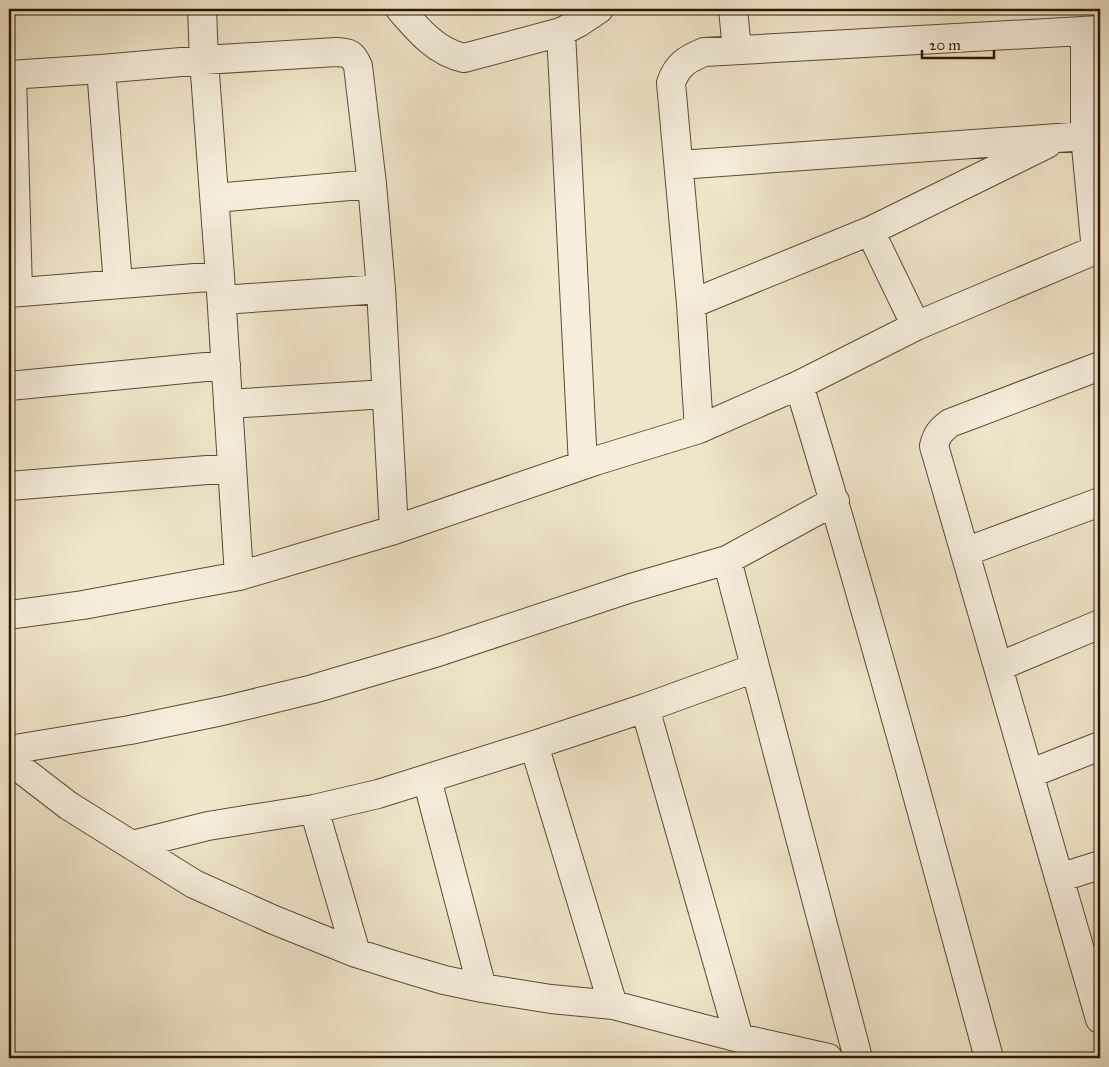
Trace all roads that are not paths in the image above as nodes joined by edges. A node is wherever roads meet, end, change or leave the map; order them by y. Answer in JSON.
{"nodes":[{"id":1,"x":202,"y":9,"type":"edge"},
{"id":2,"x":400,"y":9,"type":"edge"},
{"id":3,"x":599,"y":9,"type":"edge"},
{"id":4,"x":733,"y":9,"type":"edge"},
{"id":5,"x":1093,"y":31,"type":"edge"},
{"id":6,"x":560,"y":32,"type":"junction"},
{"id":7,"x":737,"y":50,"type":"junction"},
{"id":8,"x":204,"y":60,"type":"junction"},
{"id":9,"x":101,"y":69,"type":"junction"},
{"id":10,"x":10,"y":75,"type":"edge"},
{"id":11,"x":1072,"y":137,"type":"junction"},
{"id":12,"x":679,"y":165,"type":"junction"},
{"id":13,"x":372,"y":184,"type":"junction"},
{"id":14,"x":215,"y":198,"type":"junction"},
{"id":15,"x":870,"y":231,"type":"junction"},
{"id":16,"x":1098,"y":250,"type":"edge"},
{"id":17,"x":118,"y":284,"type":"junction"},
{"id":18,"x":221,"y":288,"type":"junction"},
{"id":19,"x":380,"y":289,"type":"junction"},
{"id":20,"x":14,"y":293,"type":"edge"},
{"id":21,"x":691,"y":304,"type":"junction"},
{"id":22,"x":916,"y":326,"type":"junction"},
{"id":23,"x":226,"y":365,"type":"junction"},
{"id":24,"x":1100,"y":366,"type":"edge"},
{"id":25,"x":799,"y":385,"type":"junction"},
{"id":26,"x":9,"y":386,"type":"edge"},
{"id":27,"x":386,"y":394,"type":"junction"},
{"id":28,"x":228,"y":404,"type":"junction"},
{"id":29,"x":699,"y":429,"type":"junction"},
{"id":30,"x":583,"y":465,"type":"junction"},
{"id":31,"x":232,"y":468,"type":"junction"},
{"id":32,"x":9,"y":486,"type":"edge"},
{"id":33,"x":835,"y":501,"type":"junction"},
{"id":34,"x":1100,"y":502,"type":"edge"},
{"id":35,"x":394,"y":530,"type":"junction"},
{"id":36,"x":965,"y":552,"type":"junction"},
{"id":37,"x":727,"y":560,"type":"junction"},
{"id":38,"x":239,"y":576,"type":"junction"},
{"id":39,"x":9,"y":616,"type":"edge"},
{"id":40,"x":1100,"y":624,"type":"edge"},
{"id":41,"x":998,"y":666,"type":"junction"},
{"id":42,"x":755,"y":668,"type":"junction"},
{"id":43,"x":645,"y":708,"type":"junction"},
{"id":44,"x":534,"y":745,"type":"junction"},
{"id":45,"x":1100,"y":746,"type":"edge"},
{"id":46,"x":9,"y":750,"type":"edge"},
{"id":47,"x":9,"y":760,"type":"edge"},
{"id":48,"x":1029,"y":774,"type":"junction"},
{"id":49,"x":428,"y":779,"type":"junction"},
{"id":50,"x":314,"y":809,"type":"junction"},
{"id":51,"x":132,"y":845,"type":"junction"},
{"id":52,"x":1100,"y":865,"type":"edge"},
{"id":53,"x":1059,"y":878,"type":"junction"},
{"id":54,"x":356,"y":953,"type":"junction"},
{"id":55,"x":482,"y":988,"type":"junction"},
{"id":56,"x":614,"y":1005,"type":"junction"},
{"id":57,"x":1100,"y":1019,"type":"edge"},
{"id":58,"x":739,"y":1038,"type":"junction"},
{"id":59,"x":828,"y":1058,"type":"edge"},
{"id":60,"x":858,"y":1058,"type":"edge"},
{"id":61,"x":989,"y":1058,"type":"edge"}],
"edges":[{"from":1,"to":8,"type":"street"},
{"from":2,"to":6,"type":"street"},
{"from":3,"to":6,"type":"street"},
{"from":4,"to":7,"type":"street"},
{"from":5,"to":7,"type":"street"},
{"from":5,"to":11,"type":"street"},
{"from":6,"to":30,"type":"street"},
{"from":7,"to":12,"type":"street"},
{"from":8,"to":9,"type":"street"},
{"from":8,"to":13,"type":"street"},
{"from":8,"to":14,"type":"street"},
{"from":9,"to":10,"type":"street"},
{"from":9,"to":17,"type":"street"},
{"from":10,"to":20,"type":"street"},
{"from":11,"to":12,"type":"street"},
{"from":11,"to":15,"type":"street"},
{"from":11,"to":16,"type":"street"},
{"from":12,"to":21,"type":"street"},
{"from":13,"to":14,"type":"street"},
{"from":13,"to":19,"type":"street"},
{"from":14,"to":18,"type":"street"},
{"from":15,"to":21,"type":"street"},
{"from":15,"to":22,"type":"street"},
{"from":16,"to":22,"type":"street"},
{"from":17,"to":18,"type":"street"},
{"from":17,"to":20,"type":"street"},
{"from":18,"to":19,"type":"street"},
{"from":18,"to":23,"type":"street"},
{"from":19,"to":27,"type":"street"},
{"from":21,"to":29,"type":"street"},
{"from":22,"to":25,"type":"street"},
{"from":23,"to":26,"type":"street"},
{"from":23,"to":28,"type":"street"},
{"from":24,"to":36,"type":"street"},
{"from":25,"to":29,"type":"street"},
{"from":25,"to":33,"type":"street"},
{"from":27,"to":28,"type":"street"},
{"from":27,"to":35,"type":"street"},
{"from":28,"to":31,"type":"street"},
{"from":29,"to":30,"type":"street"},
{"from":30,"to":35,"type":"street"},
{"from":31,"to":32,"type":"street"},
{"from":31,"to":38,"type":"street"},
{"from":33,"to":37,"type":"street"},
{"from":33,"to":61,"type":"street"},
{"from":34,"to":36,"type":"street"},
{"from":35,"to":38,"type":"street"},
{"from":36,"to":41,"type":"street"},
{"from":37,"to":42,"type":"street"},
{"from":37,"to":46,"type":"street"},
{"from":38,"to":39,"type":"street"},
{"from":40,"to":41,"type":"street"},
{"from":41,"to":48,"type":"street"},
{"from":42,"to":43,"type":"street"},
{"from":42,"to":60,"type":"street"},
{"from":43,"to":44,"type":"street"},
{"from":43,"to":58,"type":"street"},
{"from":44,"to":49,"type":"street"},
{"from":44,"to":56,"type":"street"},
{"from":45,"to":48,"type":"street"},
{"from":47,"to":51,"type":"street"},
{"from":48,"to":53,"type":"street"},
{"from":49,"to":50,"type":"street"},
{"from":49,"to":55,"type":"street"},
{"from":50,"to":51,"type":"street"},
{"from":50,"to":54,"type":"street"},
{"from":51,"to":54,"type":"street"},
{"from":52,"to":53,"type":"street"},
{"from":53,"to":57,"type":"street"},
{"from":54,"to":55,"type":"street"},
{"from":55,"to":56,"type":"street"},
{"from":56,"to":58,"type":"street"},
{"from":58,"to":59,"type":"street"}]}
